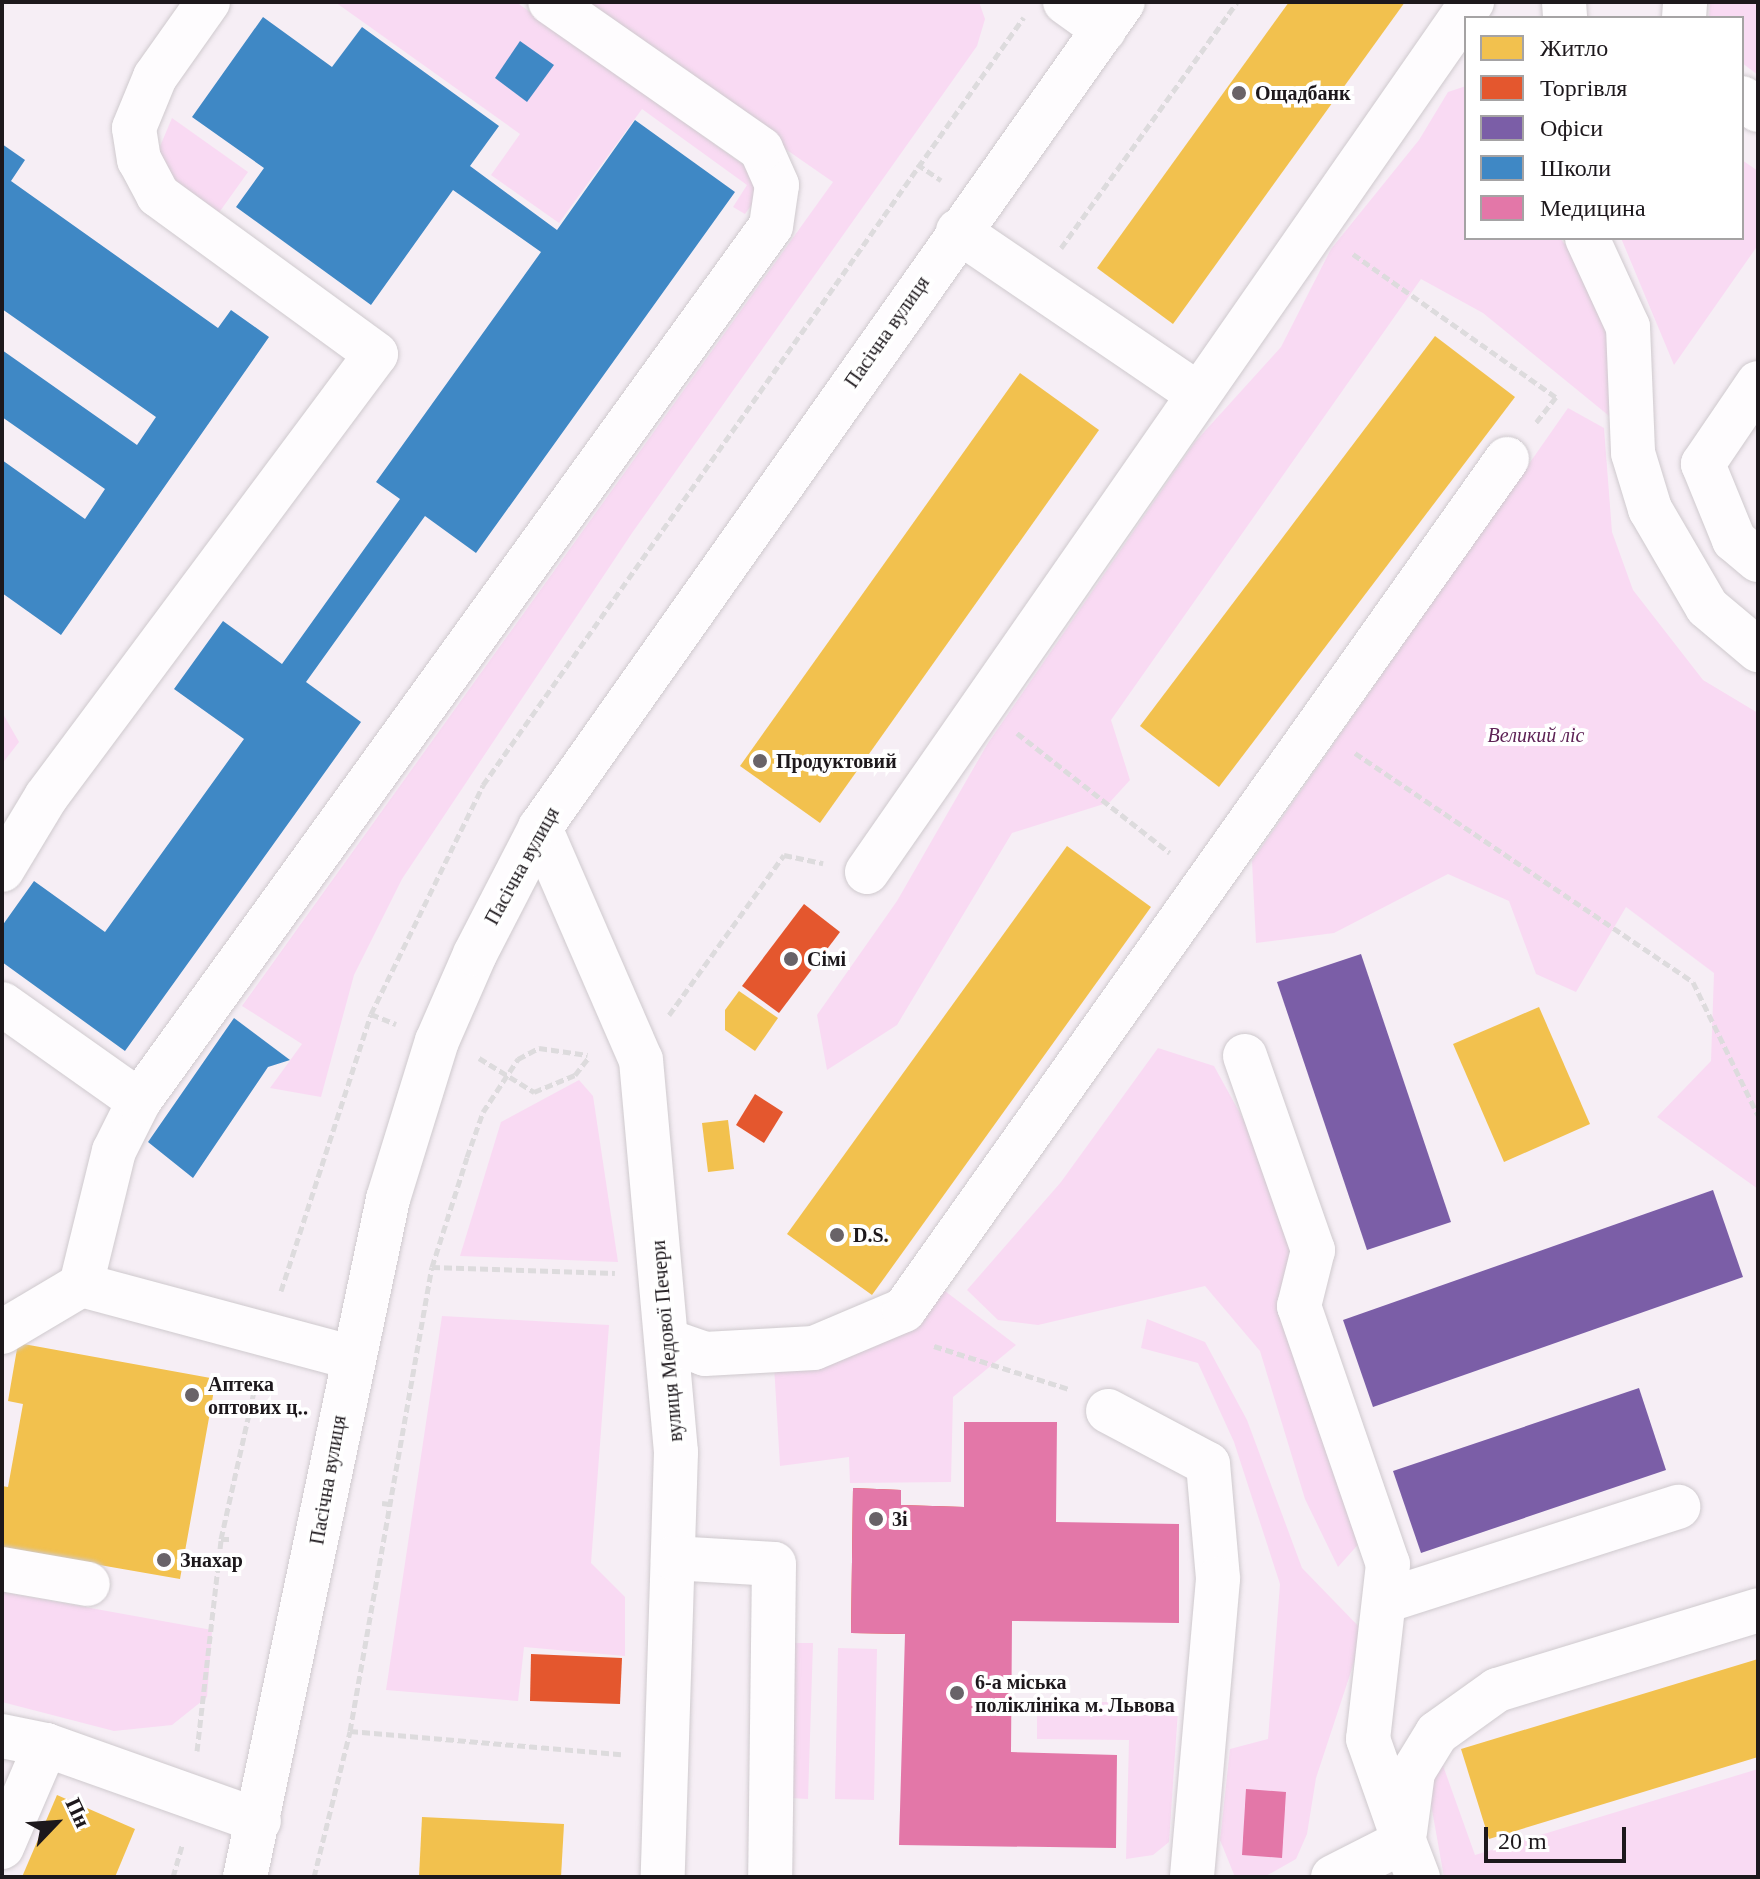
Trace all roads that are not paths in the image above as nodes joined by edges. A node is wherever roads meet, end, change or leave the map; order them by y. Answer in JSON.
{"nodes":[{"id":1,"x":208,"y":2,"type":"edge"},
{"id":2,"x":550,"y":2,"type":"edge"},
{"id":3,"x":1065,"y":2,"type":"edge"},
{"id":4,"x":1472,"y":2,"type":"edge"},
{"id":5,"x":1113,"y":16,"type":"edge"},
{"id":6,"x":958,"y":231,"type":"junction"},
{"id":7,"x":1588,"y":240,"type":"edge"},
{"id":8,"x":1758,"y":383,"type":"edge"},
{"id":9,"x":1198,"y":394,"type":"junction"},
{"id":10,"x":1507,"y":459,"type":"road end"},
{"id":11,"x":1758,"y":560,"type":"edge"},
{"id":12,"x":1758,"y":650,"type":"edge"},
{"id":13,"x":540,"y":828,"type":"junction"},
{"id":14,"x":2,"y":870,"type":"edge"},
{"id":15,"x":867,"y":872,"type":"road end"},
{"id":16,"x":2,"y":1004,"type":"edge"},
{"id":17,"x":1245,"y":1056,"type":"dead end"},
{"id":18,"x":139,"y":1101,"type":"junction"},
{"id":19,"x":81,"y":1285,"type":"junction"},
{"id":20,"x":2,"y":1332,"type":"edge"},
{"id":21,"x":668,"y":1341,"type":"junction"},
{"id":22,"x":350,"y":1357,"type":"junction"},
{"id":23,"x":1108,"y":1411,"type":"road end"},
{"id":24,"x":1678,"y":1507,"type":"dead end"},
{"id":25,"x":673,"y":1558,"type":"junction"},
{"id":26,"x":2,"y":1569,"type":"edge"},
{"id":27,"x":88,"y":1584,"type":"dead end"},
{"id":28,"x":1388,"y":1600,"type":"junction"},
{"id":29,"x":1758,"y":1610,"type":"edge"},
{"id":30,"x":2,"y":1736,"type":"edge"},
{"id":31,"x":46,"y":1745,"type":"junction"},
{"id":32,"x":259,"y":1821,"type":"junction"},
{"id":33,"x":2,"y":1847,"type":"edge"},
{"id":34,"x":1411,"y":1859,"type":"edge"},
{"id":35,"x":245,"y":1877,"type":"edge"},
{"id":36,"x":663,"y":1877,"type":"edge"},
{"id":37,"x":770,"y":1877,"type":"edge"},
{"id":38,"x":1192,"y":1877,"type":"edge"},
{"id":39,"x":1333,"y":1877,"type":"edge"}],
"edges":[{"from":1,"to":14,"type":"main road"},
{"from":2,"to":18,"type":"main road"},
{"from":3,"to":5,"type":"main road"},
{"from":4,"to":9,"type":"main road"},
{"from":5,"to":6,"type":"main road","name":"Пасічна вулиця"},
{"from":6,"to":9,"type":"main road"},
{"from":6,"to":13,"type":"main road","name":"Пасічна вулиця"},
{"from":7,"to":12,"type":"main road"},
{"from":8,"to":11,"type":"main road"},
{"from":9,"to":15,"type":"main road"},
{"from":10,"to":21,"type":"main road"},
{"from":13,"to":21,"type":"main road","name":"вулиця Медової Печери"},
{"from":13,"to":22,"type":"main road","name":"Пасічна вулиця"},
{"from":16,"to":18,"type":"main road"},
{"from":17,"to":28,"type":"main road"},
{"from":18,"to":19,"type":"main road"},
{"from":19,"to":20,"type":"main road"},
{"from":19,"to":22,"type":"main road"},
{"from":21,"to":25,"type":"main road","name":"вулиця Медової Печери"},
{"from":22,"to":32,"type":"main road","name":"Пасічна вулиця"},
{"from":23,"to":38,"type":"main road"},
{"from":24,"to":28,"type":"main road"},
{"from":25,"to":36,"type":"main road","name":"вулиця Медової Печери"},
{"from":25,"to":37,"type":"main road"},
{"from":26,"to":27,"type":"main road"},
{"from":28,"to":34,"type":"main road"},
{"from":29,"to":34,"type":"main road"},
{"from":30,"to":31,"type":"main road"},
{"from":31,"to":32,"type":"main road"},
{"from":31,"to":33,"type":"main road"},
{"from":32,"to":35,"type":"main road","name":"Пасічна вулиця"},
{"from":34,"to":39,"type":"main road"}]}
